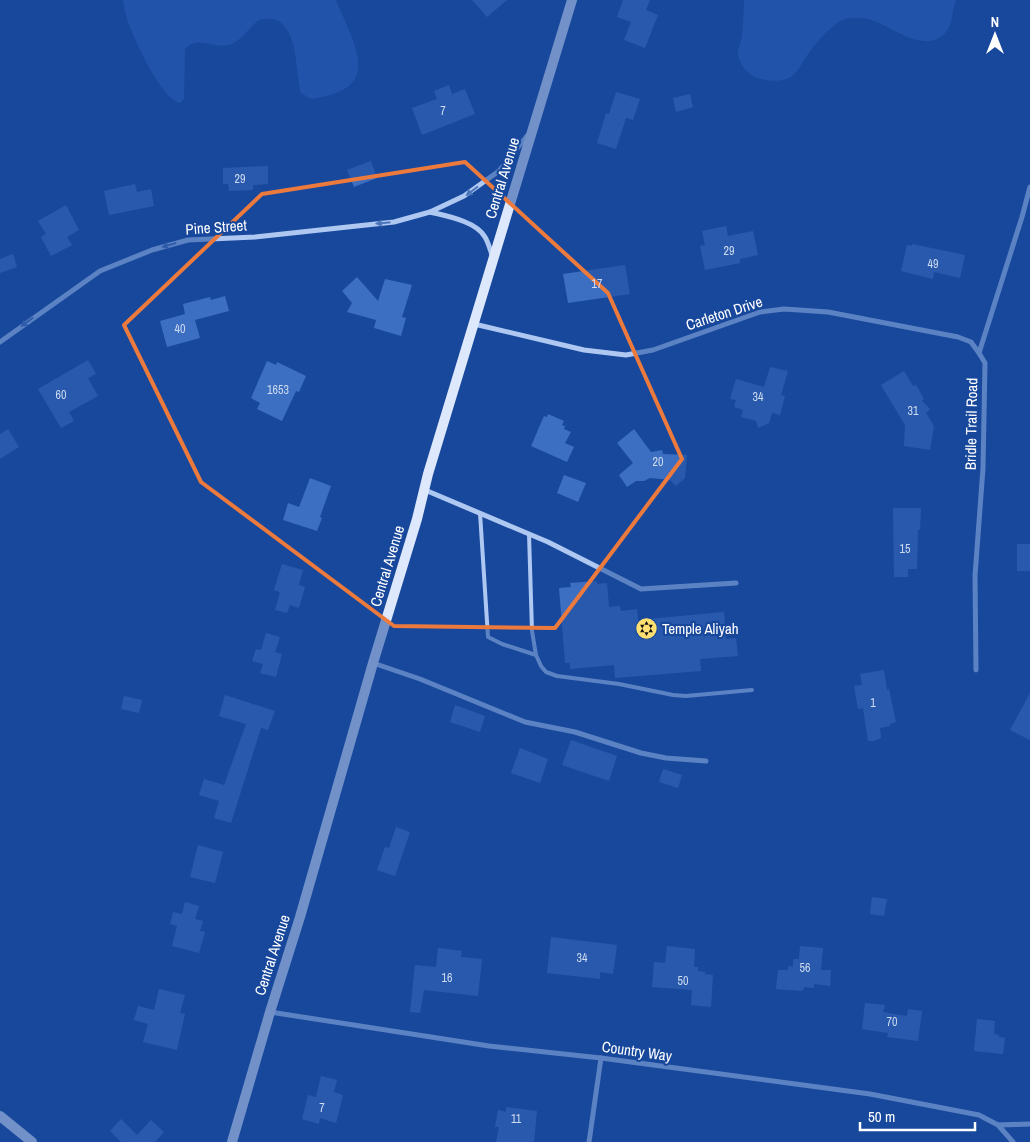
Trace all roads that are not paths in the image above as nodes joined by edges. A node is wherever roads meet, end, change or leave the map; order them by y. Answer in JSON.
{"nodes":[{"id":1,"x":572,"y":0,"type":"edge"},
{"id":2,"x":531,"y":132,"type":"junction"},
{"id":3,"x":1030,"y":186,"type":"edge"},
{"id":4,"x":430,"y":212,"type":"junction"},
{"id":5,"x":494,"y":258,"type":"junction"},
{"id":6,"x":474,"y":324,"type":"junction"},
{"id":7,"x":0,"y":342,"type":"edge"},
{"id":8,"x":979,"y":353,"type":"junction"},
{"id":9,"x":424,"y":490,"type":"junction"},
{"id":10,"x":480,"y":513,"type":"junction"},
{"id":11,"x":529,"y":534,"type":"junction"},
{"id":12,"x":736,"y":583,"type":"dead end"},
{"id":13,"x":536,"y":655,"type":"junction"},
{"id":14,"x":373,"y":663,"type":"junction"},
{"id":15,"x":976,"y":670,"type":"dead end"},
{"id":16,"x":752,"y":690,"type":"dead end"},
{"id":17,"x":706,"y":761,"type":"dead end"},
{"id":18,"x":270,"y":1012,"type":"junction"},
{"id":19,"x":601,"y":1058,"type":"junction"},
{"id":20,"x":0,"y":1116,"type":"edge"},
{"id":21,"x":1030,"y":1124,"type":"edge"},
{"id":22,"x":998,"y":1125,"type":"junction"},
{"id":23,"x":32,"y":1142,"type":"edge"},
{"id":24,"x":232,"y":1142,"type":"edge"},
{"id":25,"x":589,"y":1142,"type":"edge"},
{"id":26,"x":1013,"y":1142,"type":"edge"}],
"edges":[{"from":1,"to":2,"type":"main road","name":"Central Avenue"},
{"from":2,"to":4,"type":"street","name":"Pine Street","one_way":true},
{"from":2,"to":5,"type":"main road","name":"Central Avenue"},
{"from":3,"to":8,"type":"street","name":"Bridle Trail Road"},
{"from":4,"to":5,"type":"street","name":"Pine Street"},
{"from":4,"to":7,"type":"street","name":"Pine Street","one_way":true},
{"from":5,"to":6,"type":"main road","name":"Central Avenue"},
{"from":6,"to":8,"type":"street","name":"Carleton Drive"},
{"from":6,"to":9,"type":"main road","name":"Central Avenue"},
{"from":8,"to":15,"type":"street","name":"Bridle Trail Road"},
{"from":9,"to":10,"type":"street"},
{"from":9,"to":14,"type":"main road","name":"Central Avenue"},
{"from":10,"to":11,"type":"street"},
{"from":10,"to":13,"type":"lane"},
{"from":11,"to":12,"type":"street"},
{"from":11,"to":13,"type":"lane"},
{"from":13,"to":16,"type":"lane"},
{"from":14,"to":17,"type":"street"},
{"from":14,"to":18,"type":"main road","name":"Central Avenue"},
{"from":18,"to":19,"type":"street","name":"Country Way"},
{"from":18,"to":24,"type":"main road","name":"Central Avenue"},
{"from":19,"to":22,"type":"street","name":"Country Way"},
{"from":19,"to":25,"type":"street"},
{"from":20,"to":23,"type":"main road"},
{"from":21,"to":22,"type":"street","name":"Country Way"},
{"from":22,"to":26,"type":"street","name":"Country Way"}]}
